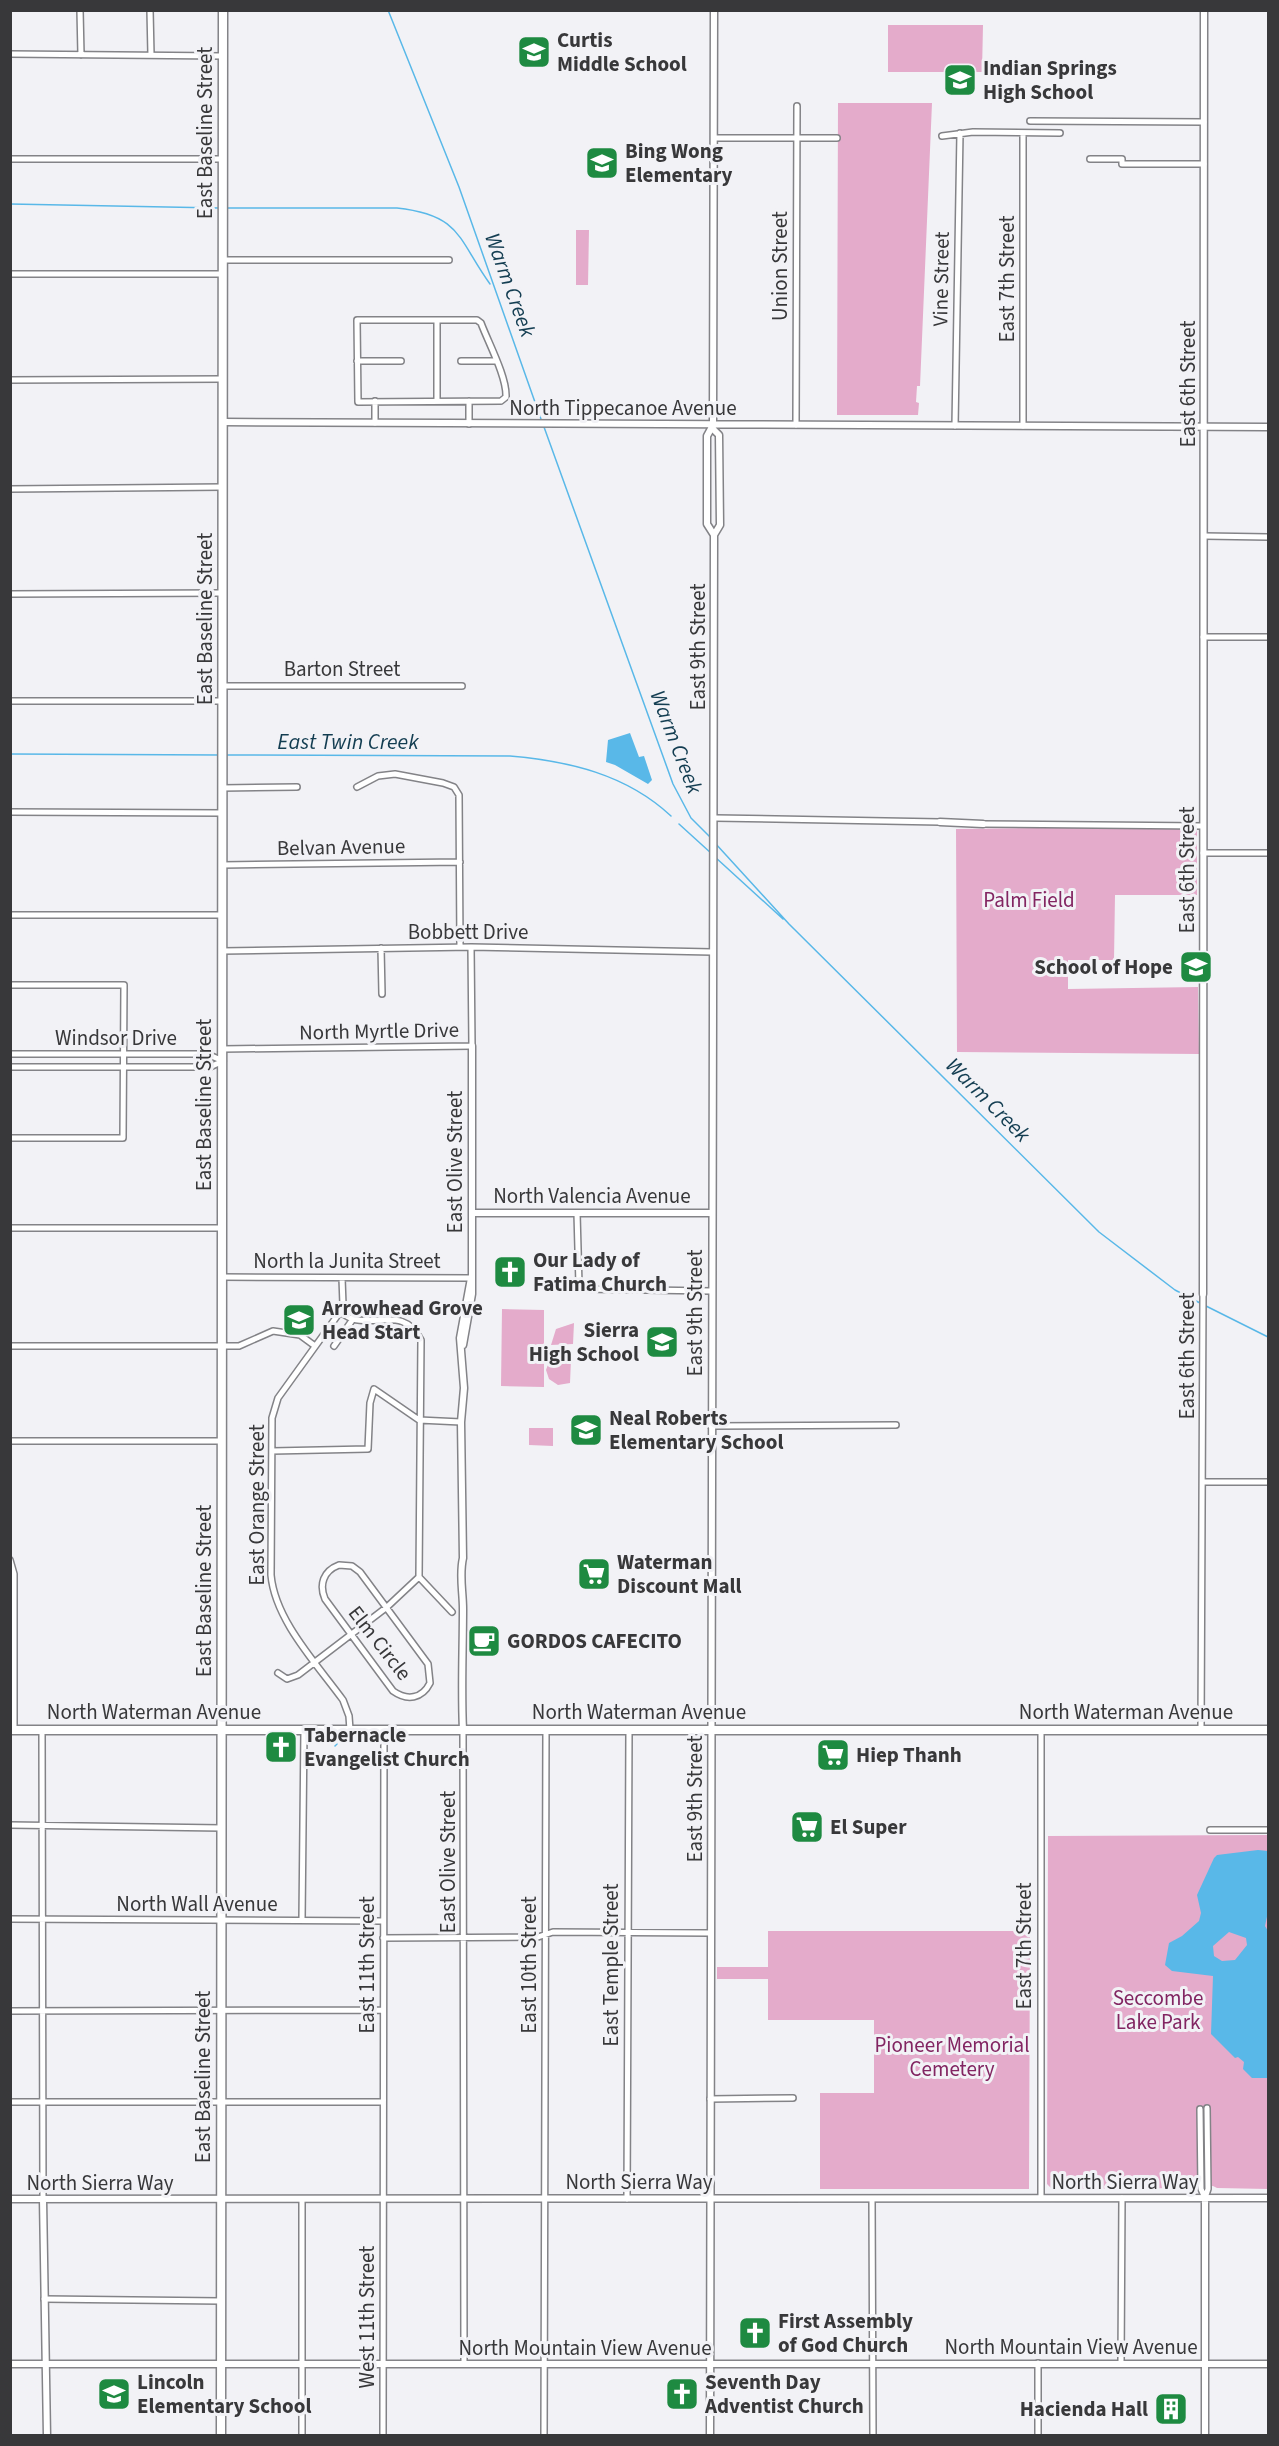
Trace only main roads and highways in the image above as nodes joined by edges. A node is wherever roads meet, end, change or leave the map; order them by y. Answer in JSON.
{"nodes":[{"id":1,"x":223,"y":10,"type":"edge"},
{"id":2,"x":12,"y":1730,"type":"edge"},
{"id":3,"x":222,"y":1730,"type":"junction"},
{"id":4,"x":1269,"y":1730,"type":"edge"},
{"id":5,"x":221,"y":2436,"type":"edge"}],
"edges":[{"from":1,"to":3,"type":"main road","name":"East Baseline Street"},
{"from":2,"to":3,"type":"main road","name":"North Waterman Avenue"},
{"from":3,"to":4,"type":"main road","name":"North Waterman Avenue"},
{"from":3,"to":5,"type":"main road","name":"East Baseline Street"}]}
